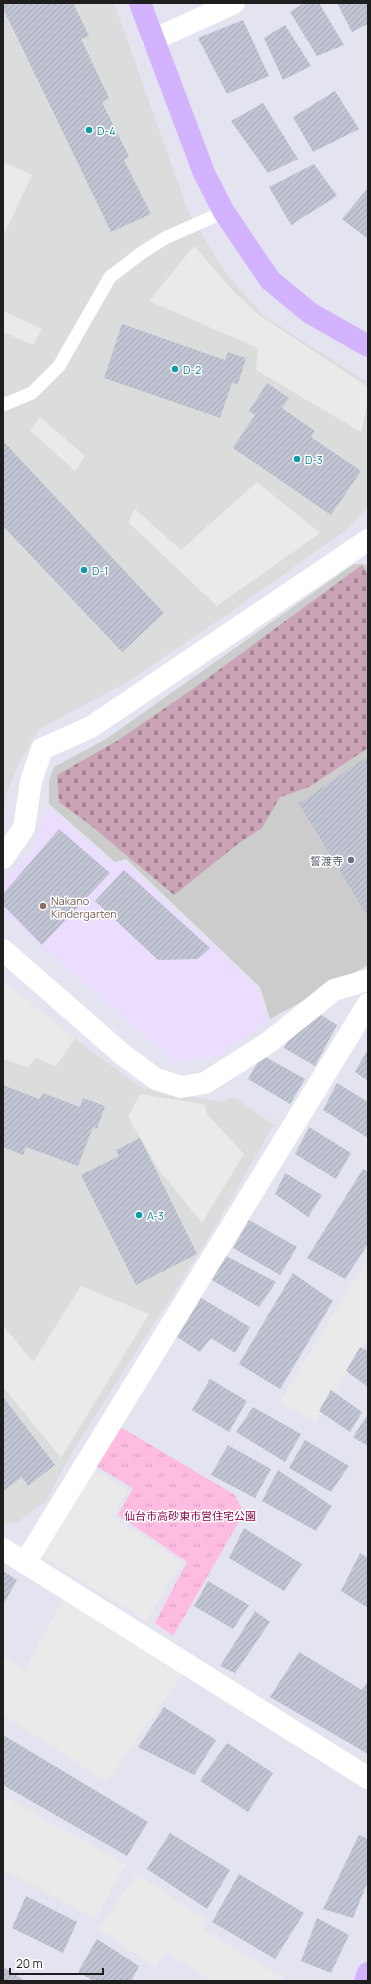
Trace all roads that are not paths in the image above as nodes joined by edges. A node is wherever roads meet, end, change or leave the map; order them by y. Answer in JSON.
{"nodes":[{"id":1,"x":140,"y":3,"type":"edge"},
{"id":2,"x":234,"y":3,"type":"edge"},
{"id":3,"x":153,"y":40,"type":"junction"},
{"id":4,"x":224,"y":212,"type":"junction"},
{"id":5,"x":368,"y":346,"type":"edge"},
{"id":6,"x":3,"y":405,"type":"edge"},
{"id":7,"x":368,"y":540,"type":"edge"},
{"id":8,"x":3,"y":858,"type":"edge"},
{"id":9,"x":3,"y":950,"type":"edge"},
{"id":10,"x":368,"y":980,"type":"edge"},
{"id":11,"x":368,"y":1004,"type":"edge"},
{"id":12,"x":3,"y":1549,"type":"edge"},
{"id":13,"x":26,"y":1563,"type":"junction"},
{"id":14,"x":368,"y":1778,"type":"edge"},
{"id":15,"x":368,"y":1973,"type":"edge"},
{"id":16,"x":365,"y":1981,"type":"edge"}],
"edges":[{"from":1,"to":3,"type":"street"},
{"from":2,"to":3,"type":"street"},
{"from":3,"to":4,"type":"street"},
{"from":4,"to":5,"type":"street"},
{"from":4,"to":6,"type":"lane"},
{"from":7,"to":8,"type":"street"},
{"from":9,"to":10,"type":"street"},
{"from":11,"to":13,"type":"street"},
{"from":12,"to":13,"type":"street"},
{"from":13,"to":14,"type":"street"},
{"from":15,"to":16,"type":"street"}]}
